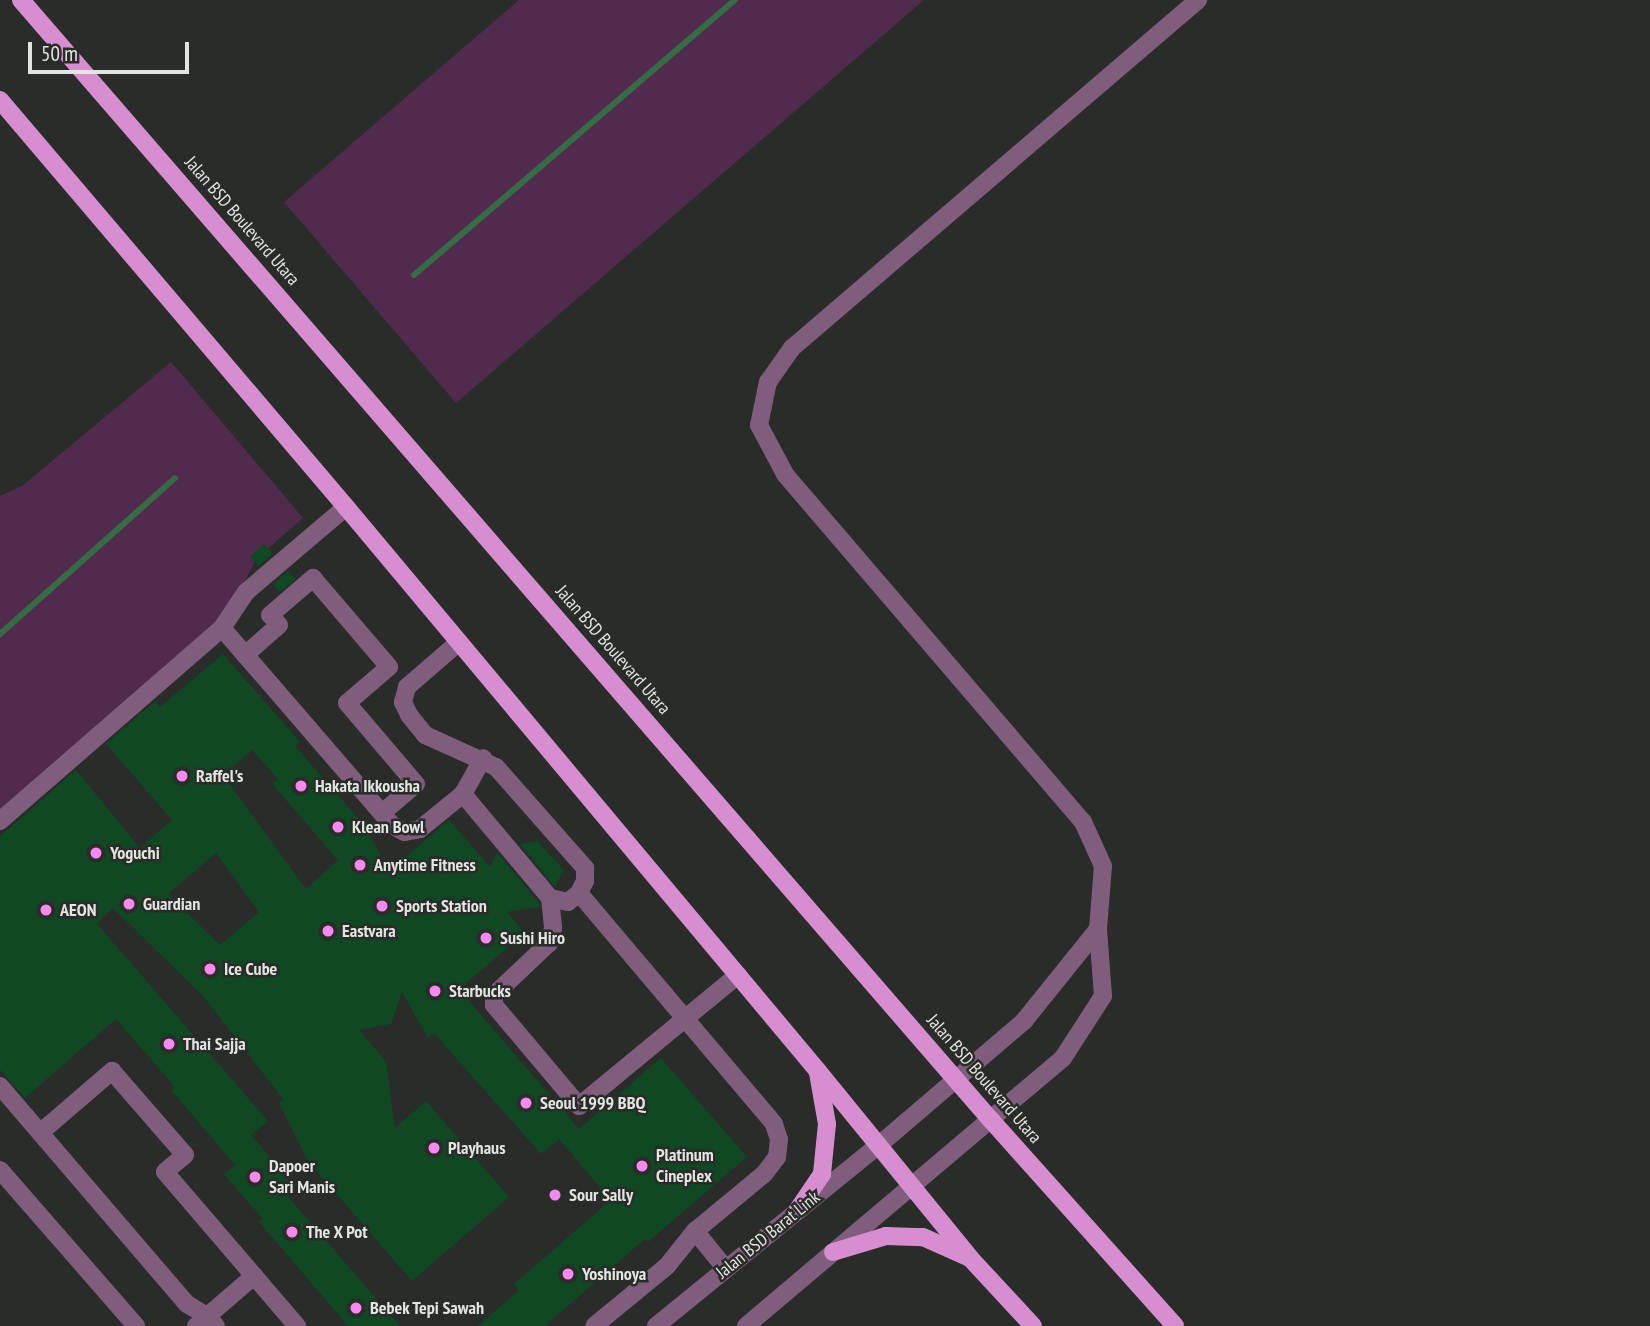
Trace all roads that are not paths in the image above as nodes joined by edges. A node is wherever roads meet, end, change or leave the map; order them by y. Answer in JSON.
{"nodes":[{"id":1,"x":21,"y":0,"type":"edge"},
{"id":2,"x":1198,"y":0,"type":"edge"},
{"id":3,"x":0,"y":100,"type":"edge"},
{"id":4,"x":346,"y":507,"type":"junction"},
{"id":5,"x":222,"y":628,"type":"junction"},
{"id":6,"x":459,"y":642,"type":"junction"},
{"id":7,"x":245,"y":655,"type":"junction"},
{"id":8,"x":483,"y":758,"type":"junction"},
{"id":9,"x":463,"y":794,"type":"junction"},
{"id":10,"x":382,"y":813,"type":"junction"},
{"id":11,"x":0,"y":821,"type":"edge"},
{"id":12,"x":579,"y":893,"type":"junction"},
{"id":13,"x":550,"y":898,"type":"junction"},
{"id":14,"x":1098,"y":929,"type":"junction"},
{"id":15,"x":738,"y":975,"type":"junction"},
{"id":16,"x":686,"y":1019,"type":"junction"},
{"id":17,"x":817,"y":1070,"type":"junction"},
{"id":18,"x":956,"y":1079,"type":"junction"},
{"id":19,"x":0,"y":1086,"type":"edge"},
{"id":20,"x":991,"y":1120,"type":"junction"},
{"id":21,"x":41,"y":1132,"type":"junction"},
{"id":22,"x":879,"y":1145,"type":"junction"},
{"id":23,"x":0,"y":1170,"type":"edge"},
{"id":24,"x":914,"y":1187,"type":"junction"},
{"id":25,"x":797,"y":1211,"type":"junction"},
{"id":26,"x":695,"y":1231,"type":"junction"},
{"id":27,"x":833,"y":1252,"type":"junction"},
{"id":28,"x":971,"y":1259,"type":"junction"},
{"id":29,"x":726,"y":1269,"type":"junction"},
{"id":30,"x":254,"y":1276,"type":"junction"},
{"id":31,"x":206,"y":1323,"type":"edge"},
{"id":32,"x":136,"y":1326,"type":"edge"},
{"id":33,"x":298,"y":1326,"type":"edge"},
{"id":34,"x":593,"y":1326,"type":"edge"},
{"id":35,"x":656,"y":1326,"type":"edge"},
{"id":36,"x":746,"y":1326,"type":"edge"},
{"id":37,"x":1033,"y":1326,"type":"edge"},
{"id":38,"x":1175,"y":1326,"type":"edge"}],
"edges":[{"from":1,"to":18,"type":"main road","name":"Jalan BSD Boulevard Utara"},
{"from":2,"to":14,"type":"street"},
{"from":3,"to":4,"type":"main road"},
{"from":4,"to":5,"type":"street"},
{"from":4,"to":6,"type":"main road"},
{"from":5,"to":7,"type":"street"},
{"from":5,"to":11,"type":"street"},
{"from":6,"to":8,"type":"street"},
{"from":6,"to":15,"type":"main road"},
{"from":7,"to":10,"type":"street"},
{"from":7,"to":10,"type":"street"},
{"from":8,"to":9,"type":"street"},
{"from":8,"to":12,"type":"street"},
{"from":9,"to":10,"type":"street"},
{"from":9,"to":13,"type":"street"},
{"from":12,"to":13,"type":"street"},
{"from":12,"to":16,"type":"street"},
{"from":13,"to":16,"type":"street"},
{"from":14,"to":18,"type":"street","name":"Jalan BSD Barat Link"},
{"from":14,"to":20,"type":"street"},
{"from":15,"to":16,"type":"street"},
{"from":15,"to":17,"type":"main road"},
{"from":16,"to":26,"type":"street"},
{"from":17,"to":22,"type":"main road"},
{"from":17,"to":25,"type":"main road"},
{"from":18,"to":20,"type":"main road","name":"Jalan BSD Boulevard Utara"},
{"from":18,"to":22,"type":"street","name":"Jalan BSD Barat Link"},
{"from":19,"to":21,"type":"street"},
{"from":20,"to":24,"type":"street"},
{"from":20,"to":38,"type":"main road","name":"Jalan BSD Boulevard Utara"},
{"from":21,"to":30,"type":"street"},
{"from":21,"to":31,"type":"street"},
{"from":22,"to":24,"type":"main road"},
{"from":22,"to":25,"type":"street","name":"Jalan BSD Barat Link"},
{"from":23,"to":32,"type":"street"},
{"from":24,"to":27,"type":"street"},
{"from":24,"to":28,"type":"main road"},
{"from":25,"to":29,"type":"street","name":"Jalan BSD Barat Link"},
{"from":26,"to":29,"type":"street"},
{"from":26,"to":34,"type":"street"},
{"from":27,"to":28,"type":"main road"},
{"from":27,"to":36,"type":"street"},
{"from":28,"to":37,"type":"main road"},
{"from":29,"to":35,"type":"street","name":"Jalan BSD Barat Link"},
{"from":30,"to":31,"type":"street"},
{"from":30,"to":33,"type":"street"}]}
